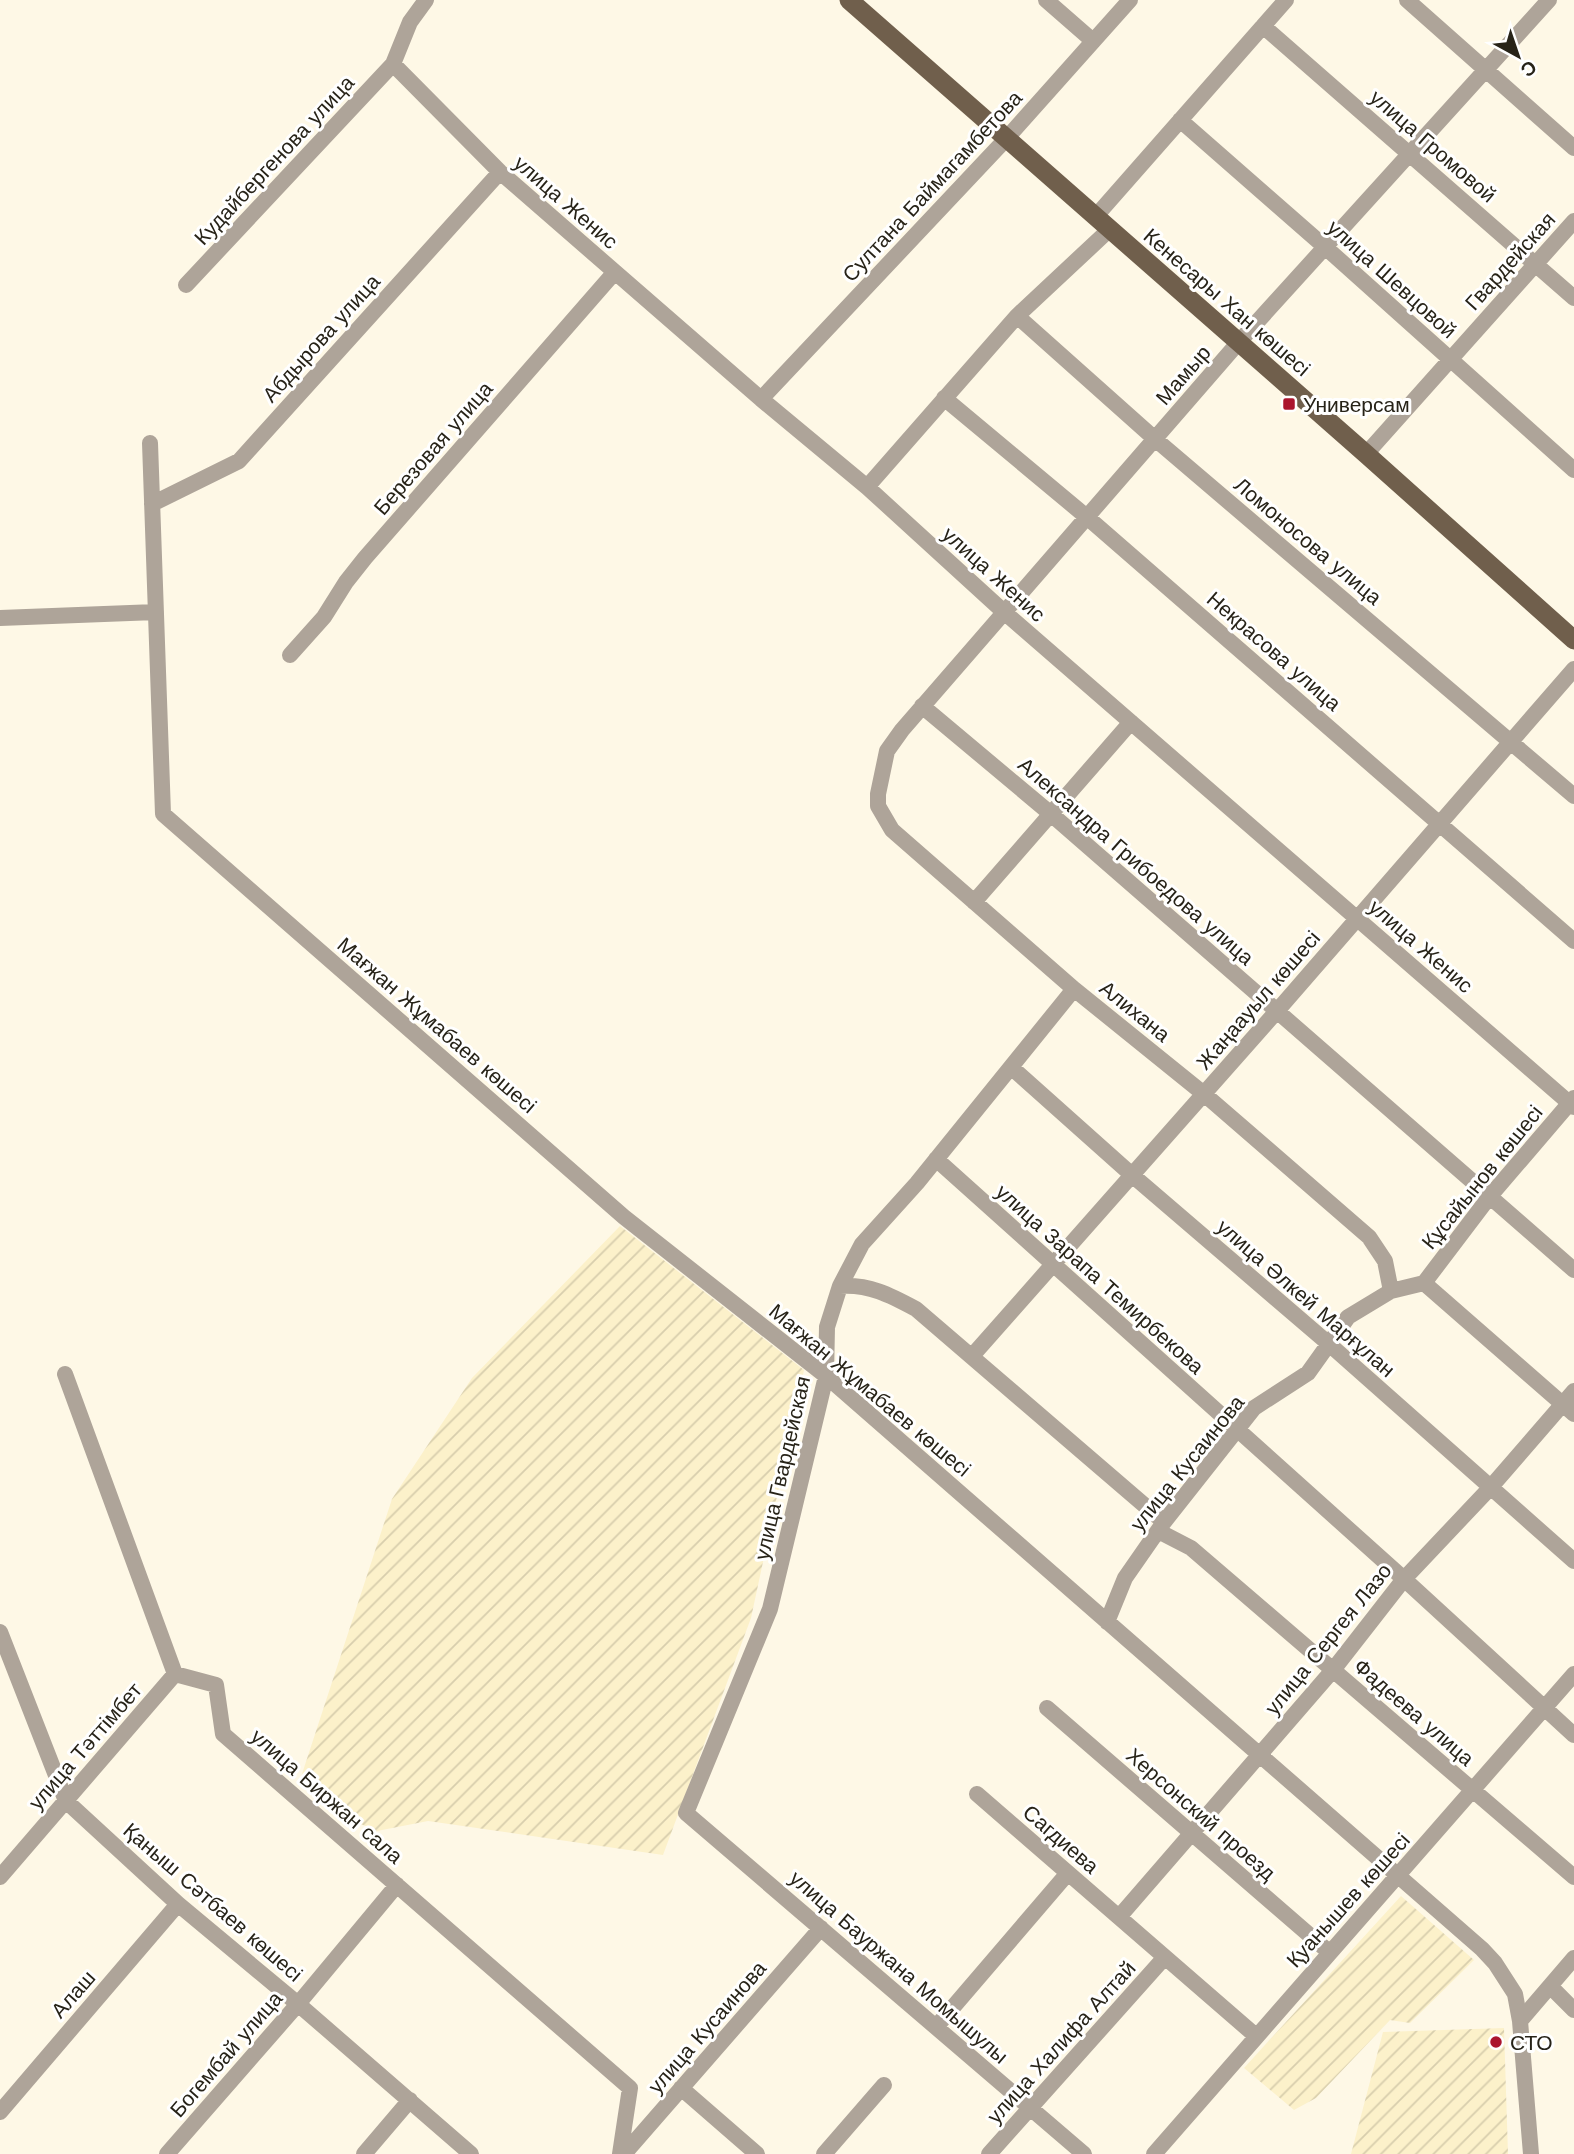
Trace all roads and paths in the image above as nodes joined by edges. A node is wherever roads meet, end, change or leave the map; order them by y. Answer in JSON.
{"nodes":[{"id":1,"x":426,"y":0,"type":"edge"},
{"id":2,"x":849,"y":0,"type":"edge"},
{"id":3,"x":1046,"y":0,"type":"edge"},
{"id":4,"x":1130,"y":0,"type":"edge"},
{"id":5,"x":1286,"y":0,"type":"edge"},
{"id":6,"x":1407,"y":0,"type":"edge"},
{"id":7,"x":1549,"y":0,"type":"edge"},
{"id":8,"x":1263,"y":26,"type":"junction"},
{"id":9,"x":1093,"y":41,"type":"junction"},
{"id":10,"x":393,"y":64,"type":"junction"},
{"id":11,"x":1485,"y":70,"type":"junction"},
{"id":12,"x":1180,"y":120,"type":"junction"},
{"id":13,"x":1006,"y":139,"type":"junction"},
{"id":14,"x":1574,"y":148,"type":"edge"},
{"id":15,"x":1410,"y":154,"type":"junction"},
{"id":16,"x":500,"y":172,"type":"junction"},
{"id":17,"x":1574,"y":221,"type":"edge"},
{"id":18,"x":1103,"y":222,"type":"junction"},
{"id":19,"x":1325,"y":247,"type":"junction"},
{"id":20,"x":1535,"y":264,"type":"junction"},
{"id":21,"x":614,"y":273,"type":"junction"},
{"id":22,"x":186,"y":285,"type":"dead end"},
{"id":23,"x":1574,"y":298,"type":"edge"},
{"id":24,"x":1017,"y":316,"type":"junction"},
{"id":25,"x":1238,"y":343,"type":"junction"},
{"id":26,"x":1451,"y":360,"type":"junction"},
{"id":27,"x":944,"y":398,"type":"junction"},
{"id":28,"x":761,"y":399,"type":"junction"},
{"id":29,"x":1155,"y":439,"type":"junction"},
{"id":30,"x":150,"y":443,"type":"dead end"},
{"id":31,"x":1366,"y":454,"type":"junction"},
{"id":32,"x":1574,"y":470,"type":"edge"},
{"id":33,"x":867,"y":487,"type":"junction"},
{"id":34,"x":152,"y":504,"type":"junction"},
{"id":35,"x":1088,"y":518,"type":"junction"},
{"id":36,"x":156,"y":612,"type":"junction"},
{"id":37,"x":1004,"y":612,"type":"junction"},
{"id":38,"x":0,"y":618,"type":"edge"},
{"id":39,"x":1574,"y":640,"type":"edge"},
{"id":40,"x":290,"y":655,"type":"dead end"},
{"id":41,"x":1574,"y":669,"type":"edge"},
{"id":42,"x":922,"y":706,"type":"junction"},
{"id":43,"x":1131,"y":722,"type":"junction"},
{"id":44,"x":1511,"y":742,"type":"junction"},
{"id":45,"x":878,"y":794,"type":"joint"},
{"id":46,"x":1574,"y":796,"type":"edge"},
{"id":47,"x":1051,"y":814,"type":"junction"},
{"id":48,"x":1440,"y":822,"type":"junction"},
{"id":49,"x":974,"y":902,"type":"junction"},
{"id":50,"x":1356,"y":918,"type":"junction"},
{"id":51,"x":1574,"y":940,"type":"edge"},
{"id":52,"x":1074,"y":989,"type":"junction"},
{"id":53,"x":1278,"y":1011,"type":"junction"},
{"id":54,"x":1011,"y":1067,"type":"junction"},
{"id":55,"x":1204,"y":1094,"type":"junction"},
{"id":56,"x":1572,"y":1103,"type":"edge"},
{"id":57,"x":936,"y":1159,"type":"junction"},
{"id":58,"x":1132,"y":1175,"type":"junction"},
{"id":59,"x":1490,"y":1196,"type":"junction"},
{"id":60,"x":1052,"y":1265,"type":"junction"},
{"id":61,"x":1574,"y":1270,"type":"edge"},
{"id":62,"x":1424,"y":1283,"type":"junction"},
{"id":63,"x":840,"y":1286,"type":"junction"},
{"id":64,"x":1391,"y":1292,"type":"junction"},
{"id":65,"x":1329,"y":1344,"type":"junction"},
{"id":66,"x":972,"y":1356,"type":"junction"},
{"id":67,"x":65,"y":1374,"type":"dead end"},
{"id":68,"x":826,"y":1376,"type":"junction"},
{"id":69,"x":1574,"y":1391,"type":"edge"},
{"id":70,"x":1568,"y":1409,"type":"edge"},
{"id":71,"x":1236,"y":1430,"type":"junction"},
{"id":72,"x":1490,"y":1488,"type":"junction"},
{"id":73,"x":1161,"y":1527,"type":"junction"},
{"id":74,"x":1574,"y":1562,"type":"edge"},
{"id":75,"x":1404,"y":1578,"type":"junction"},
{"id":76,"x":1107,"y":1622,"type":"junction"},
{"id":77,"x":2,"y":1641,"type":"edge"},
{"id":78,"x":1333,"y":1670,"type":"junction"},
{"id":79,"x":175,"y":1674,"type":"junction"},
{"id":80,"x":1574,"y":1674,"type":"edge"},
{"id":81,"x":1047,"y":1708,"type":"dead end"},
{"id":82,"x":1544,"y":1708,"type":"junction"},
{"id":83,"x":1574,"y":1735,"type":"edge"},
{"id":84,"x":1259,"y":1755,"type":"junction"},
{"id":85,"x":1473,"y":1790,"type":"junction"},
{"id":86,"x":977,"y":1794,"type":"dead end"},
{"id":87,"x":66,"y":1801,"type":"junction"},
{"id":88,"x":686,"y":1813,"type":"joint"},
{"id":89,"x":1191,"y":1834,"type":"junction"},
{"id":90,"x":1068,"y":1873,"type":"junction"},
{"id":91,"x":1398,"y":1876,"type":"junction"},
{"id":92,"x":0,"y":1877,"type":"edge"},
{"id":93,"x":1574,"y":1877,"type":"edge"},
{"id":94,"x":397,"y":1885,"type":"junction"},
{"id":95,"x":178,"y":1904,"type":"junction"},
{"id":96,"x":1119,"y":1917,"type":"junction"},
{"id":97,"x":821,"y":1928,"type":"junction"},
{"id":98,"x":1329,"y":1952,"type":"junction"},
{"id":99,"x":1165,"y":1957,"type":"junction"},
{"id":100,"x":1574,"y":1958,"type":"edge"},
{"id":101,"x":1550,"y":1986,"type":"junction"},
{"id":102,"x":298,"y":2004,"type":"junction"},
{"id":103,"x":1574,"y":2010,"type":"edge"},
{"id":104,"x":1520,"y":2021,"type":"junction"},
{"id":105,"x":936,"y":2027,"type":"junction"},
{"id":106,"x":1256,"y":2036,"type":"junction"},
{"id":107,"x":884,"y":2085,"type":"dead end"},
{"id":108,"x":681,"y":2088,"type":"junction"},
{"id":109,"x":410,"y":2100,"type":"junction"},
{"id":110,"x":1030,"y":2108,"type":"junction"},
{"id":111,"x":0,"y":2112,"type":"edge"},
{"id":112,"x":167,"y":2154,"type":"edge"},
{"id":113,"x":364,"y":2154,"type":"edge"},
{"id":114,"x":471,"y":2154,"type":"edge"},
{"id":115,"x":622,"y":2154,"type":"edge"},
{"id":116,"x":757,"y":2154,"type":"edge"},
{"id":117,"x":824,"y":2154,"type":"edge"},
{"id":118,"x":989,"y":2154,"type":"edge"},
{"id":119,"x":1084,"y":2154,"type":"edge"},
{"id":120,"x":1154,"y":2154,"type":"edge"},
{"id":121,"x":1531,"y":2154,"type":"edge"}],
"edges":[{"from":1,"to":10,"type":"street"},
{"from":2,"to":13,"type":"main road","name":"Кенесары Хан көшесі"},
{"from":3,"to":9,"type":"street"},
{"from":4,"to":9,"type":"street","name":"Султана Баймагамбетова"},
{"from":5,"to":8,"type":"street"},
{"from":6,"to":11,"type":"street"},
{"from":7,"to":11,"type":"street","name":"Мамыр"},
{"from":8,"to":12,"type":"street"},
{"from":8,"to":15,"type":"street","name":"улица Громовой"},
{"from":9,"to":13,"type":"street","name":"Султана Баймагамбетова"},
{"from":10,"to":16,"type":"street","name":"улица Женис"},
{"from":10,"to":22,"type":"street","name":"Кудайбергенова улица"},
{"from":11,"to":14,"type":"street"},
{"from":11,"to":15,"type":"street","name":"Мамыр"},
{"from":12,"to":18,"type":"street"},
{"from":12,"to":19,"type":"street","name":"улица Шевцовой"},
{"from":13,"to":18,"type":"main road","name":"Кенесары Хан көшесі"},
{"from":13,"to":28,"type":"street","name":"Султана Баймагамбетова"},
{"from":15,"to":19,"type":"street","name":"Мамыр"},
{"from":15,"to":20,"type":"street","name":"улица Громовой"},
{"from":16,"to":21,"type":"street","name":"улица Женис"},
{"from":16,"to":34,"type":"street","name":"Абдырова улица"},
{"from":17,"to":20,"type":"street","name":"Гвардейская"},
{"from":18,"to":24,"type":"street"},
{"from":18,"to":25,"type":"main road","name":"Кенесары Хан көшесі"},
{"from":19,"to":25,"type":"street","name":"Мамыр"},
{"from":19,"to":26,"type":"street","name":"улица Шевцовой"},
{"from":20,"to":23,"type":"street","name":"улица Громовой"},
{"from":20,"to":26,"type":"street","name":"Гвардейская"},
{"from":21,"to":28,"type":"street","name":"улица Женис"},
{"from":21,"to":40,"type":"street","name":"Березовая улица"},
{"from":24,"to":27,"type":"street"},
{"from":24,"to":29,"type":"street","name":"Ломоносова улица"},
{"from":25,"to":29,"type":"street","name":"Мамыр"},
{"from":25,"to":31,"type":"main road","name":"Кенесары Хан көшесі"},
{"from":26,"to":31,"type":"street","name":"Гвардейская"},
{"from":26,"to":32,"type":"street","name":"улица Шевцовой"},
{"from":27,"to":33,"type":"street"},
{"from":27,"to":35,"type":"street","name":"Некрасова улица"},
{"from":28,"to":33,"type":"street","name":"улица Женис"},
{"from":29,"to":35,"type":"street","name":"Мамыр"},
{"from":29,"to":44,"type":"street","name":"Ломоносова улица"},
{"from":30,"to":34,"type":"street"},
{"from":31,"to":39,"type":"main road","name":"Кенесары Хан көшесі"},
{"from":33,"to":37,"type":"street","name":"улица Женис"},
{"from":34,"to":36,"type":"street"},
{"from":35,"to":37,"type":"street","name":"Мамыр"},
{"from":35,"to":48,"type":"street","name":"Некрасова улица"},
{"from":36,"to":38,"type":"street"},
{"from":36,"to":68,"type":"street","name":"Мағжан Жұмабаев көшесі"},
{"from":37,"to":42,"type":"street","name":"Мамыр"},
{"from":37,"to":43,"type":"street","name":"улица Женис"},
{"from":41,"to":44,"type":"street","name":"Жаңаауыл көшесі"},
{"from":42,"to":45,"type":"street","name":"Мамыр"},
{"from":42,"to":47,"type":"street","name":"Александра Грибоедова улица"},
{"from":43,"to":47,"type":"street"},
{"from":43,"to":50,"type":"street","name":"улица Женис"},
{"from":44,"to":46,"type":"street","name":"Ломоносова улица"},
{"from":44,"to":48,"type":"street","name":"Жаңаауыл көшесі"},
{"from":45,"to":49,"type":"street","name":"Алихана"},
{"from":47,"to":49,"type":"street"},
{"from":47,"to":53,"type":"street","name":"Александра Грибоедова улица"},
{"from":48,"to":50,"type":"street","name":"Жаңаауыл көшесі"},
{"from":48,"to":51,"type":"street","name":"Некрасова улица"},
{"from":49,"to":52,"type":"street","name":"Алихана"},
{"from":50,"to":53,"type":"street","name":"Жаңаауыл көшесі"},
{"from":50,"to":56,"type":"street","name":"улица Женис"},
{"from":52,"to":54,"type":"street","name":"улица Гвардейская"},
{"from":52,"to":55,"type":"street","name":"Алихана"},
{"from":53,"to":55,"type":"street","name":"Жаңаауыл көшесі"},
{"from":53,"to":59,"type":"street","name":"Александра Грибоедова улица"},
{"from":54,"to":57,"type":"street","name":"улица Гвардейская"},
{"from":54,"to":58,"type":"street","name":"улица Әлкей Марғұлан"},
{"from":55,"to":58,"type":"street","name":"Жаңаауыл көшесі"},
{"from":55,"to":64,"type":"street","name":"Алихана"},
{"from":56,"to":59,"type":"street","name":"Құсайынов көшесі"},
{"from":57,"to":60,"type":"street","name":"улица Зарапа Темирбекова"},
{"from":57,"to":63,"type":"street","name":"улица Гвардейская"},
{"from":58,"to":60,"type":"street","name":"Жаңаауыл көшесі"},
{"from":58,"to":65,"type":"street","name":"улица Әлкей Марғұлан"},
{"from":59,"to":61,"type":"street","name":"Александра Грибоедова улица"},
{"from":59,"to":62,"type":"street","name":"Құсайынов көшесі"},
{"from":60,"to":66,"type":"street","name":"Жаңаауыл көшесі"},
{"from":60,"to":71,"type":"street","name":"улица Зарапа Темирбекова"},
{"from":62,"to":64,"type":"street","name":"улица Кусаинова"},
{"from":62,"to":70,"type":"street"},
{"from":63,"to":66,"type":"street","name":"Фадеева улица"},
{"from":63,"to":68,"type":"street","name":"улица Гвардейская"},
{"from":64,"to":65,"type":"street","name":"улица Кусаинова"},
{"from":65,"to":71,"type":"street","name":"улица Кусаинова"},
{"from":65,"to":72,"type":"street","name":"улица Әлкей Марғұлан"},
{"from":66,"to":73,"type":"street","name":"Фадеева улица"},
{"from":67,"to":79,"type":"street"},
{"from":68,"to":76,"type":"street","name":"Мағжан Жұмабаев көшесі"},
{"from":68,"to":88,"type":"street","name":"улица Гвардейская"},
{"from":69,"to":70,"type":"street","name":"улица Сергея Лазо"},
{"from":70,"to":72,"type":"street","name":"улица Сергея Лазо"},
{"from":71,"to":73,"type":"street","name":"улица Кусаинова"},
{"from":71,"to":75,"type":"street","name":"улица Зарапа Темирбекова"},
{"from":72,"to":74,"type":"street","name":"улица Әлкей Марғұлан"},
{"from":72,"to":75,"type":"street","name":"улица Сергея Лазо"},
{"from":73,"to":76,"type":"street","name":"улица Кусаинова"},
{"from":73,"to":78,"type":"street","name":"Фадеева улица"},
{"from":75,"to":78,"type":"street","name":"улица Сергея Лазо"},
{"from":75,"to":82,"type":"street","name":"улица Зарапа Темирбекова"},
{"from":76,"to":84,"type":"street","name":"Мағжан Жұмабаев көшесі"},
{"from":77,"to":87,"type":"street","name":"Қаныш Сәтбаев көшесі"},
{"from":78,"to":84,"type":"street","name":"улица Сергея Лазо"},
{"from":78,"to":85,"type":"street","name":"Фадеева улица"},
{"from":79,"to":87,"type":"street","name":"улица Тәттімбет"},
{"from":79,"to":94,"type":"street","name":"улица Биржан сала"},
{"from":80,"to":82,"type":"street","name":"Қуанышев көшесі"},
{"from":81,"to":89,"type":"street","name":"Херсонский проезд"},
{"from":82,"to":83,"type":"street","name":"улица Зарапа Темирбекова"},
{"from":82,"to":85,"type":"street","name":"Қуанышев көшесі"},
{"from":84,"to":89,"type":"street","name":"улица Сергея Лазо"},
{"from":84,"to":91,"type":"street","name":"Мағжан Жұмабаев көшесі"},
{"from":85,"to":91,"type":"street","name":"Қуанышев көшесі"},
{"from":85,"to":93,"type":"street","name":"Фадеева улица"},
{"from":86,"to":90,"type":"street","name":"Сагдиева"},
{"from":87,"to":92,"type":"street","name":"улица Тәттімбет"},
{"from":87,"to":95,"type":"street","name":"Қаныш Сәтбаев көшесі"},
{"from":88,"to":97,"type":"street","name":"улица Бауржана Момышулы"},
{"from":89,"to":96,"type":"street","name":"улица Сергея Лазо"},
{"from":89,"to":98,"type":"street","name":"Херсонский проезд"},
{"from":90,"to":96,"type":"street","name":"Сагдиева"},
{"from":90,"to":105,"type":"street"},
{"from":91,"to":98,"type":"street","name":"Қуанышев көшесі"},
{"from":91,"to":104,"type":"street","name":"Мағжан Жұмабаев көшесі"},
{"from":94,"to":102,"type":"street","name":"Богембай улица"},
{"from":94,"to":115,"type":"street","name":"улица Биржан сала"},
{"from":95,"to":102,"type":"street","name":"Қаныш Сәтбаев көшесі"},
{"from":95,"to":111,"type":"street","name":"Алаш"},
{"from":96,"to":99,"type":"street","name":"Сагдиева"},
{"from":97,"to":105,"type":"street","name":"улица Бауржана Момышулы"},
{"from":97,"to":108,"type":"street","name":"улица Кусаинова"},
{"from":98,"to":106,"type":"street","name":"Қуанышев көшесі"},
{"from":99,"to":106,"type":"street","name":"Сагдиева"},
{"from":99,"to":110,"type":"street","name":"улица Халифа Алтай"},
{"from":100,"to":101,"type":"street"},
{"from":101,"to":103,"type":"street"},
{"from":101,"to":104,"type":"street"},
{"from":102,"to":109,"type":"street","name":"Қаныш Сәтбаев көшесі"},
{"from":102,"to":112,"type":"street","name":"Богембай улица"},
{"from":104,"to":121,"type":"street"},
{"from":105,"to":110,"type":"street","name":"улица Бауржана Момышулы"},
{"from":106,"to":120,"type":"street","name":"Қуанышев көшесі"},
{"from":107,"to":117,"type":"street"},
{"from":108,"to":115,"type":"street","name":"улица Кусаинова"},
{"from":108,"to":116,"type":"street"},
{"from":109,"to":113,"type":"street"},
{"from":109,"to":114,"type":"street","name":"Қаныш Сәтбаев көшесі"},
{"from":110,"to":118,"type":"street","name":"улица Халифа Алтай"},
{"from":110,"to":119,"type":"street","name":"улица Бауржана Момышулы"}]}
